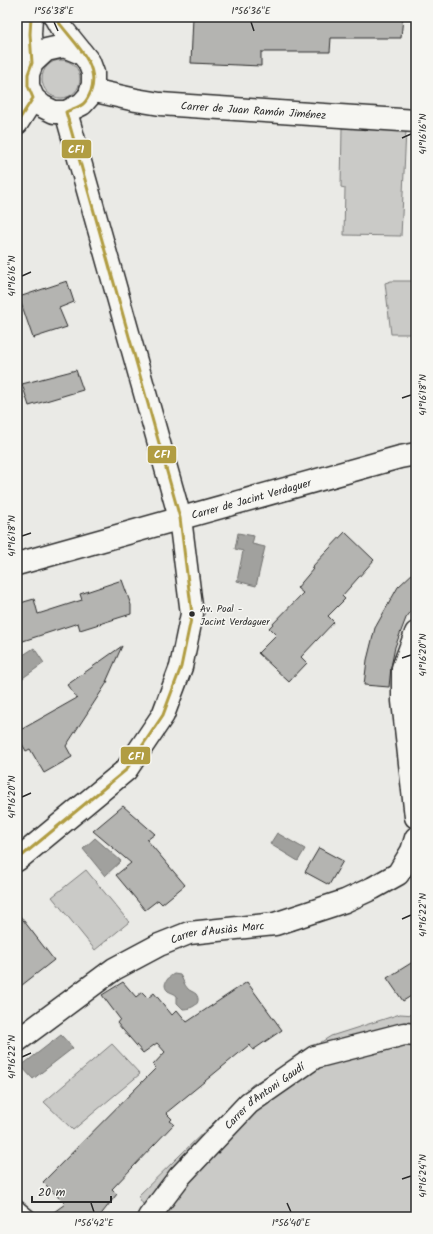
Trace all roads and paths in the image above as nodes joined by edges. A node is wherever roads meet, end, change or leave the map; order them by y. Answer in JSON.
{"nodes":[{"id":1,"x":31,"y":17,"type":"edge"},
{"id":2,"x":55,"y":17,"type":"edge"},
{"id":3,"x":81,"y":53,"type":"junction"},
{"id":4,"x":32,"y":63,"type":"junction"},
{"id":5,"x":91,"y":90,"type":"junction"},
{"id":6,"x":33,"y":98,"type":"junction"},
{"id":7,"x":66,"y":112,"type":"junction"},
{"id":8,"x":416,"y":121,"type":"edge"},
{"id":9,"x":17,"y":123,"type":"edge"},
{"id":10,"x":416,"y":454,"type":"edge"},
{"id":11,"x":180,"y":518,"type":"junction"},
{"id":12,"x":17,"y":564,"type":"edge"},
{"id":13,"x":416,"y":634,"type":"edge"},
{"id":14,"x":416,"y":817,"type":"edge"},
{"id":15,"x":416,"y":838,"type":"edge"},
{"id":16,"x":17,"y":860,"type":"edge"},
{"id":17,"x":416,"y":1035,"type":"edge"},
{"id":18,"x":17,"y":1040,"type":"edge"},
{"id":19,"x":17,"y":1207,"type":"edge"},
{"id":20,"x":29,"y":1217,"type":"edge"},
{"id":21,"x":149,"y":1217,"type":"edge"}],
"edges":[{"from":1,"to":4,"type":"street"},
{"from":2,"to":3,"type":"street"},
{"from":3,"to":4,"type":"street"},
{"from":3,"to":5,"type":"street"},
{"from":4,"to":6,"type":"street"},
{"from":5,"to":7,"type":"street"},
{"from":5,"to":8,"type":"street","name":"Carrer de Juan Ramón Jiménez"},
{"from":6,"to":7,"type":"street"},
{"from":6,"to":9,"type":"street"},
{"from":7,"to":11,"type":"street"},
{"from":10,"to":11,"type":"street","name":"Carrer de Jacint Verdaguer"},
{"from":11,"to":12,"type":"street","name":"Carrer de Jacint Verdaguer"},
{"from":11,"to":16,"type":"street"},
{"from":13,"to":14,"type":"street"},
{"from":15,"to":18,"type":"street","name":"Carrer d'Ausiàs Marc"},
{"from":17,"to":21,"type":"street","name":"Carrer d'Antoni Gaudí"},
{"from":19,"to":20,"type":"lane"}]}
